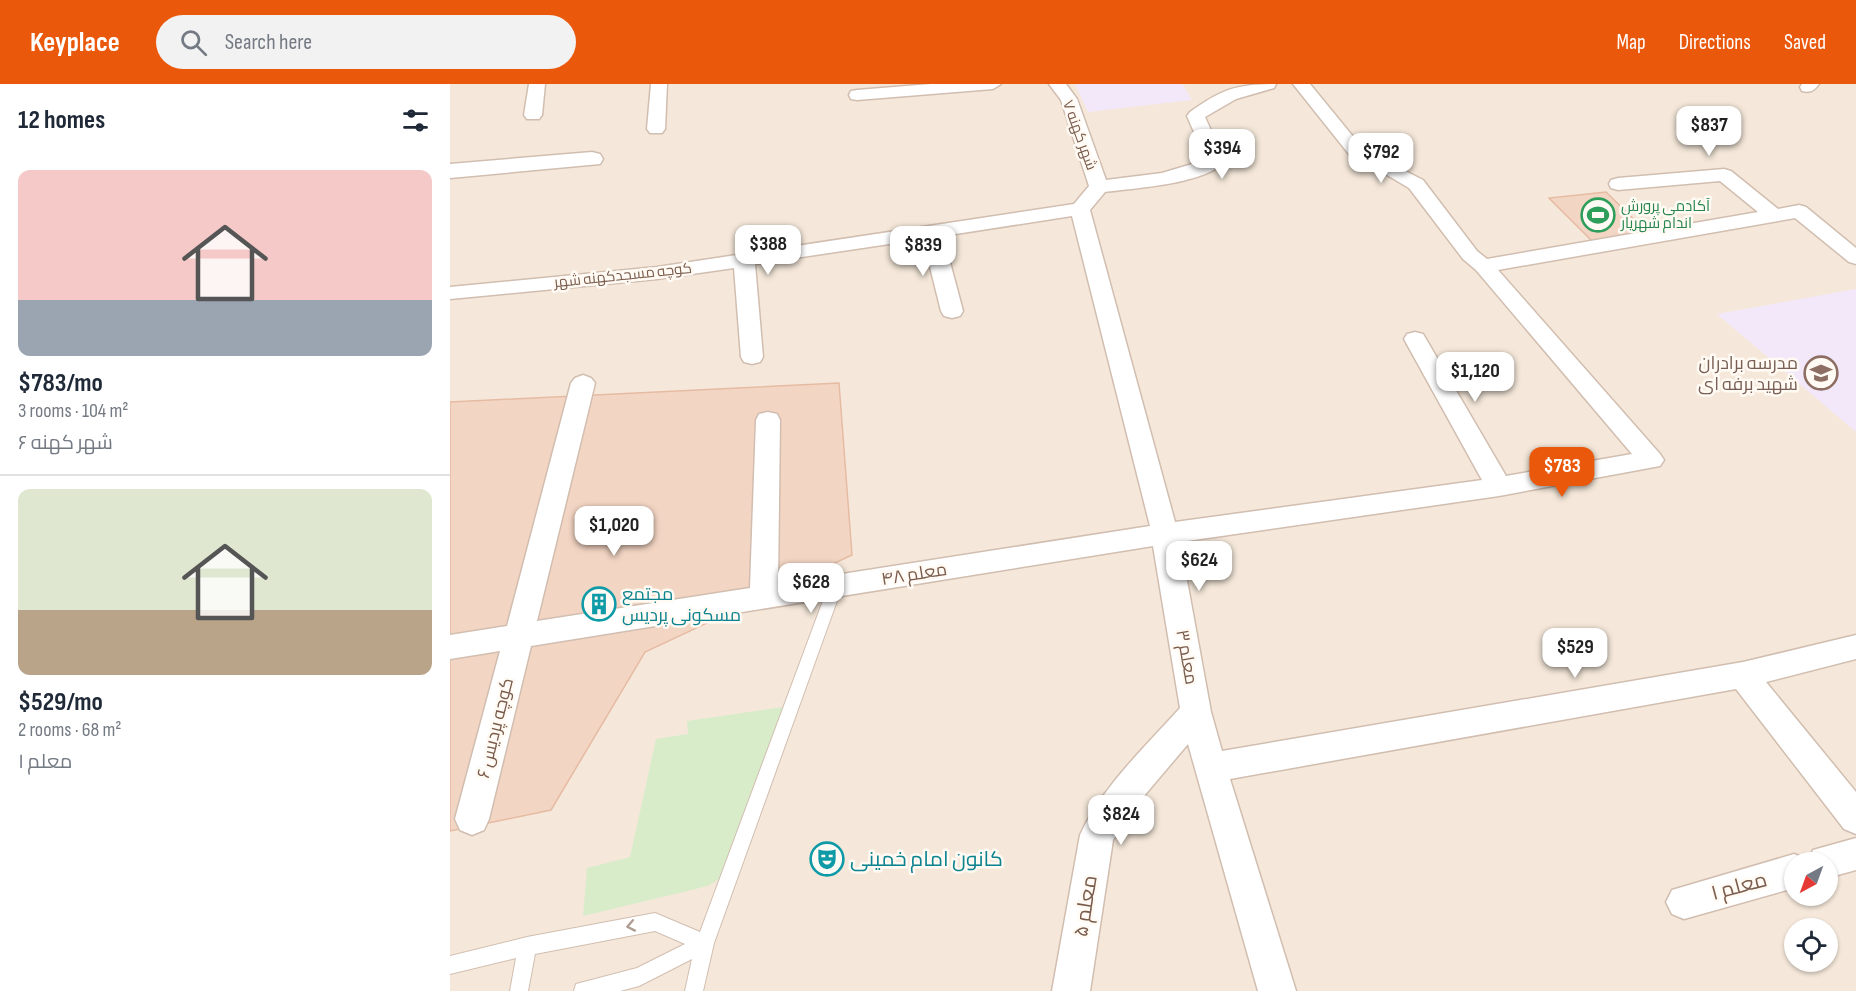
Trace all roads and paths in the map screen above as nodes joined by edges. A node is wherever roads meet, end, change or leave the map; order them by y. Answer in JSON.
{"nodes":[{"id":1,"x":537,"y":84,"type":"edge"},
{"id":2,"x":658,"y":84,"type":"edge"},
{"id":3,"x":993,"y":84,"type":"edge"},
{"id":4,"x":1057,"y":84,"type":"edge"},
{"id":5,"x":1268,"y":84,"type":"edge"},
{"id":6,"x":1301,"y":84,"type":"edge"},
{"id":7,"x":857,"y":95,"type":"dead end"},
{"id":8,"x":533,"y":115,"type":"dead end"},
{"id":9,"x":656,"y":129,"type":"dead end"},
{"id":10,"x":592,"y":159,"type":"dead end"},
{"id":11,"x":450,"y":171,"type":"edge"},
{"id":12,"x":1618,"y":184,"type":"dead end"},
{"id":13,"x":1099,"y":187,"type":"junction"},
{"id":14,"x":1080,"y":209,"type":"junction"},
{"id":15,"x":1774,"y":215,"type":"junction"},
{"id":16,"x":932,"y":233,"type":"junction"},
{"id":17,"x":1856,"y":258,"type":"edge"},
{"id":18,"x":744,"y":260,"type":"junction"},
{"id":19,"x":1483,"y":266,"type":"junction"},
{"id":20,"x":450,"y":293,"type":"edge"},
{"id":21,"x":952,"y":311,"type":"dead end"},
{"id":22,"x":1415,"y":339,"type":"dead end"},
{"id":23,"x":752,"y":357,"type":"dead end"},
{"id":24,"x":583,"y":383,"type":"dead end"},
{"id":25,"x":768,"y":420,"type":"dead end"},
{"id":26,"x":1499,"y":488,"type":"junction"},
{"id":27,"x":1165,"y":534,"type":"junction"},
{"id":28,"x":835,"y":587,"type":"junction"},
{"id":29,"x":764,"y":599,"type":"junction"},
{"id":30,"x":518,"y":636,"type":"junction"},
{"id":31,"x":1856,"y":646,"type":"edge"},
{"id":32,"x":450,"y":647,"type":"edge"},
{"id":33,"x":1743,"y":675,"type":"junction"},
{"id":34,"x":1196,"y":712,"type":"junction"},
{"id":35,"x":1210,"y":768,"type":"junction"},
{"id":36,"x":1856,"y":818,"type":"edge"},
{"id":37,"x":472,"y":819,"type":"dead end"},
{"id":38,"x":1856,"y":854,"type":"edge"},
{"id":39,"x":1838,"y":859,"type":"edge"},
{"id":40,"x":1784,"y":874,"type":"edge"},
{"id":41,"x":1684,"y":902,"type":"dead end"},
{"id":42,"x":705,"y":944,"type":"junction"},
{"id":43,"x":527,"y":946,"type":"junction"},
{"id":44,"x":450,"y":965,"type":"edge"},
{"id":45,"x":519,"y":991,"type":"edge"},
{"id":46,"x":583,"y":991,"type":"edge"},
{"id":47,"x":694,"y":991,"type":"edge"},
{"id":48,"x":1071,"y":991,"type":"edge"},
{"id":49,"x":1277,"y":991,"type":"edge"}],
"edges":[{"from":1,"to":8,"type":"street"},
{"from":2,"to":9,"type":"street"},
{"from":3,"to":7,"type":"street"},
{"from":4,"to":13,"type":"street","name":"شهر کهنه ۷"},
{"from":5,"to":13,"type":"street"},
{"from":6,"to":19,"type":"street"},
{"from":10,"to":11,"type":"street"},
{"from":12,"to":15,"type":"street"},
{"from":13,"to":14,"type":"street"},
{"from":14,"to":16,"type":"street","name":"کوچه مسجدکهنه شهر"},
{"from":14,"to":27,"type":"street","name":"معلم ۳"},
{"from":15,"to":17,"type":"street"},
{"from":15,"to":19,"type":"street"},
{"from":16,"to":18,"type":"street","name":"کوچه مسجدکهنه شهر"},
{"from":16,"to":21,"type":"street"},
{"from":18,"to":20,"type":"street","name":"کوچه مسجدکهنه شهر"},
{"from":18,"to":23,"type":"street"},
{"from":19,"to":26,"type":"street","name":"معلم ۴۸"},
{"from":22,"to":26,"type":"street"},
{"from":24,"to":30,"type":"street","name":"کوچه پردیس ۶"},
{"from":25,"to":29,"type":"street"},
{"from":26,"to":27,"type":"street","name":"معلم ۴۸"},
{"from":27,"to":28,"type":"street","name":"معلم ۴۸"},
{"from":27,"to":34,"type":"street","name":"معلم ۳"},
{"from":28,"to":29,"type":"street","name":"معلم ۴۸"},
{"from":28,"to":42,"type":"lane"},
{"from":29,"to":30,"type":"street","name":"معلم ۴۸"},
{"from":30,"to":32,"type":"street","name":"معلم ۴۸"},
{"from":30,"to":37,"type":"street","name":"کوچه پردیس ۶"},
{"from":31,"to":33,"type":"street"},
{"from":33,"to":35,"type":"street"},
{"from":33,"to":36,"type":"street"},
{"from":34,"to":35,"type":"street","name":"معلم ۳"},
{"from":34,"to":48,"type":"street","name":"معلم ۵"},
{"from":35,"to":49,"type":"street","name":"معلم ۳"},
{"from":38,"to":39,"type":"street"},
{"from":40,"to":41,"type":"street","name":"معلم ۱"},
{"from":42,"to":43,"type":"lane","one_way":true},
{"from":42,"to":46,"type":"lane"},
{"from":42,"to":47,"type":"lane"},
{"from":43,"to":44,"type":"lane"},
{"from":43,"to":45,"type":"lane"}]}
